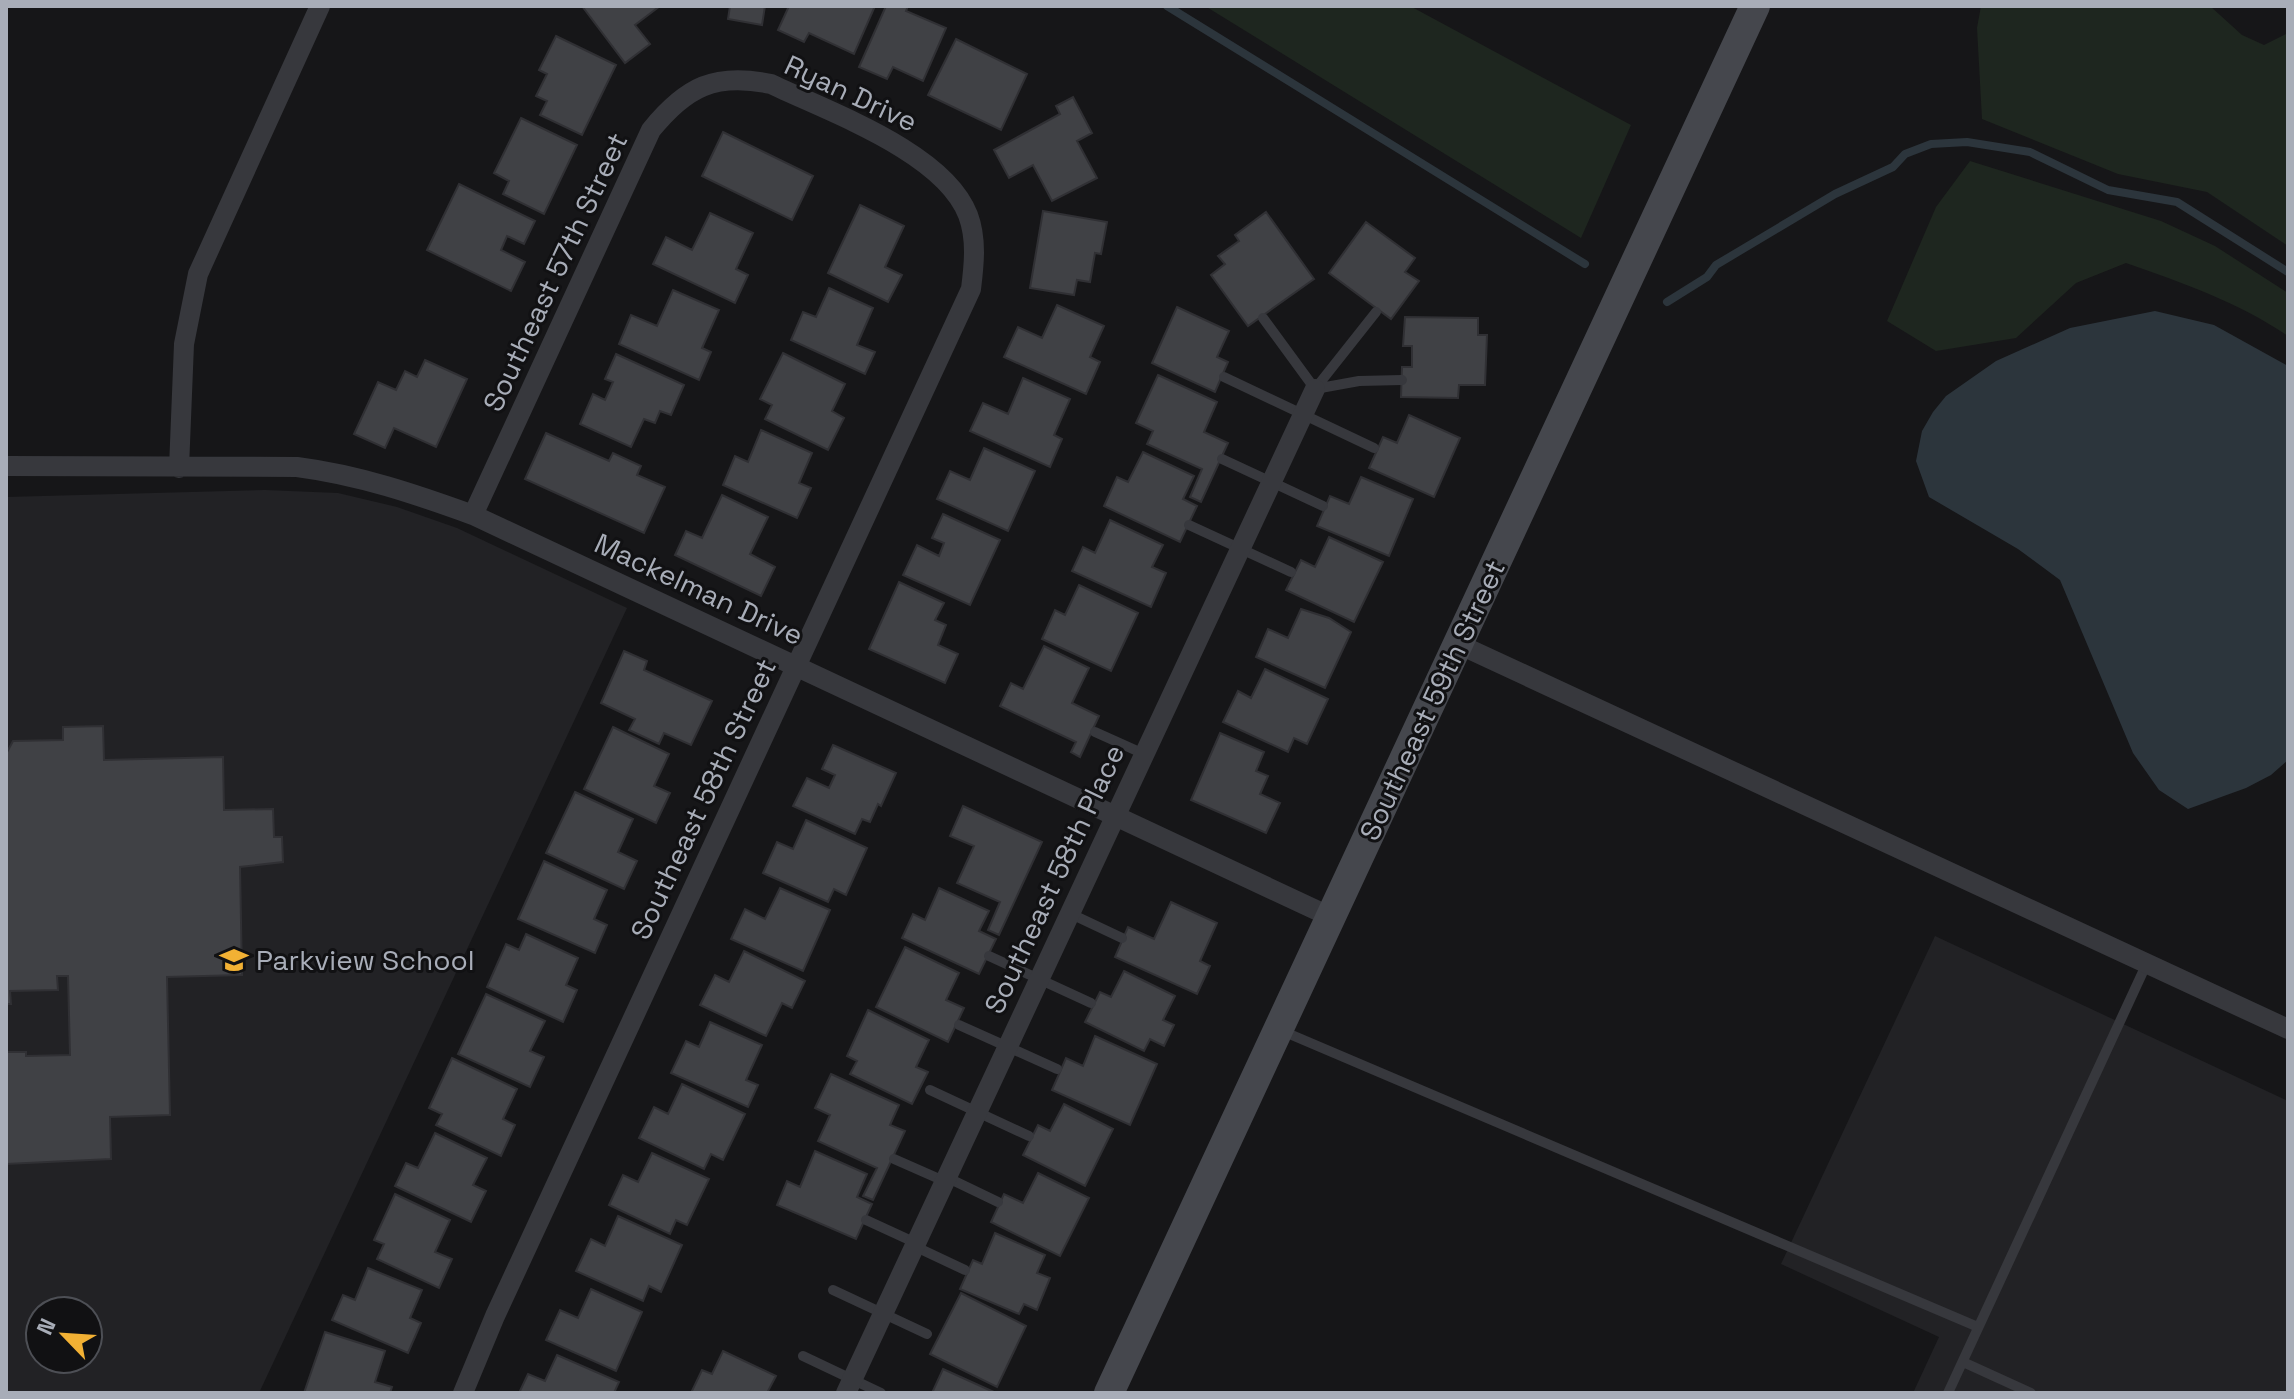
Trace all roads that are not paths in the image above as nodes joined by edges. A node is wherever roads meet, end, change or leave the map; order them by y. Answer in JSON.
{"nodes":[{"id":1,"x":320,"y":6,"type":"edge"},
{"id":2,"x":1755,"y":6,"type":"edge"},
{"id":3,"x":719,"y":80,"type":"joint"},
{"id":4,"x":947,"y":183,"type":"joint"},
{"id":5,"x":1376,"y":312,"type":"dead end"},
{"id":6,"x":1263,"y":318,"type":"dead end"},
{"id":7,"x":1224,"y":377,"type":"dead end"},
{"id":8,"x":1402,"y":380,"type":"dead end"},
{"id":9,"x":1315,"y":389,"type":"junction"},
{"id":10,"x":1303,"y":414,"type":"junction"},
{"id":11,"x":1374,"y":448,"type":"dead end"},
{"id":12,"x":1222,"y":459,"type":"dead end"},
{"id":13,"x":6,"y":466,"type":"edge"},
{"id":14,"x":179,"y":468,"type":"junction"},
{"id":15,"x":1271,"y":482,"type":"junction"},
{"id":16,"x":1323,"y":506,"type":"dead end"},
{"id":17,"x":473,"y":515,"type":"junction"},
{"id":18,"x":1189,"y":525,"type":"dead end"},
{"id":19,"x":1240,"y":549,"type":"junction"},
{"id":20,"x":1291,"y":572,"type":"dead end"},
{"id":21,"x":1458,"y":644,"type":"junction"},
{"id":22,"x":796,"y":665,"type":"junction"},
{"id":23,"x":1095,"y":732,"type":"dead end"},
{"id":24,"x":1144,"y":754,"type":"junction"},
{"id":25,"x":1116,"y":813,"type":"junction"},
{"id":26,"x":1069,"y":913,"type":"junction"},
{"id":27,"x":1331,"y":917,"type":"junction"},
{"id":28,"x":1122,"y":938,"type":"dead end"},
{"id":29,"x":989,"y":956,"type":"dead end"},
{"id":30,"x":2148,"y":963,"type":"junction"},
{"id":31,"x":1039,"y":979,"type":"junction"},
{"id":32,"x":1091,"y":1003,"type":"dead end"},
{"id":33,"x":959,"y":1025,"type":"dead end"},
{"id":34,"x":1278,"y":1029,"type":"junction"},
{"id":35,"x":2288,"y":1029,"type":"edge"},
{"id":36,"x":1007,"y":1046,"type":"junction"},
{"id":37,"x":1057,"y":1069,"type":"dead end"},
{"id":38,"x":930,"y":1090,"type":"dead end"},
{"id":39,"x":977,"y":1112,"type":"junction"},
{"id":40,"x":1029,"y":1136,"type":"dead end"},
{"id":41,"x":894,"y":1159,"type":"dead end"},
{"id":42,"x":945,"y":1179,"type":"junction"},
{"id":43,"x":998,"y":1202,"type":"dead end"},
{"id":44,"x":866,"y":1220,"type":"dead end"},
{"id":45,"x":915,"y":1244,"type":"junction"},
{"id":46,"x":965,"y":1270,"type":"dead end"},
{"id":47,"x":833,"y":1290,"type":"dead end"},
{"id":48,"x":883,"y":1314,"type":"junction"},
{"id":49,"x":1978,"y":1327,"type":"junction"},
{"id":50,"x":927,"y":1334,"type":"dead end"},
{"id":51,"x":803,"y":1356,"type":"dead end"},
{"id":52,"x":1963,"y":1362,"type":"junction"},
{"id":53,"x":849,"y":1386,"type":"edge"},
{"id":54,"x":463,"y":1393,"type":"edge"},
{"id":55,"x":881,"y":1393,"type":"edge"},
{"id":56,"x":1109,"y":1393,"type":"edge"},
{"id":57,"x":1948,"y":1393,"type":"edge"},
{"id":58,"x":2031,"y":1393,"type":"edge"}],
"edges":[{"from":1,"to":14,"type":"street"},
{"from":2,"to":21,"type":"main road","name":"Southeast 59th Street"},
{"from":3,"to":4,"type":"street","name":"Ryan Drive"},
{"from":3,"to":17,"type":"street","name":"Southeast 57th Street"},
{"from":4,"to":22,"type":"street","name":"Southeast 58th Street"},
{"from":5,"to":9,"type":"lane"},
{"from":6,"to":9,"type":"lane"},
{"from":7,"to":10,"type":"lane"},
{"from":8,"to":9,"type":"lane"},
{"from":9,"to":10,"type":"street","name":"Southeast 58th Place"},
{"from":10,"to":11,"type":"lane"},
{"from":10,"to":15,"type":"street","name":"Southeast 58th Place"},
{"from":12,"to":15,"type":"lane"},
{"from":13,"to":14,"type":"street","name":"Mackelman Drive"},
{"from":14,"to":17,"type":"street","name":"Mackelman Drive"},
{"from":15,"to":16,"type":"lane"},
{"from":15,"to":19,"type":"street","name":"Southeast 58th Place"},
{"from":17,"to":22,"type":"street","name":"Mackelman Drive"},
{"from":18,"to":19,"type":"lane"},
{"from":19,"to":20,"type":"lane"},
{"from":19,"to":24,"type":"street","name":"Southeast 58th Place"},
{"from":21,"to":27,"type":"main road","name":"Southeast 59th Street"},
{"from":21,"to":30,"type":"street"},
{"from":22,"to":25,"type":"street","name":"Mackelman Drive"},
{"from":22,"to":54,"type":"street","name":"Southeast 58th Street"},
{"from":23,"to":24,"type":"lane"},
{"from":24,"to":25,"type":"street","name":"Southeast 58th Place"},
{"from":25,"to":26,"type":"street","name":"Southeast 58th Place"},
{"from":25,"to":27,"type":"street","name":"Mackelman Drive"},
{"from":26,"to":28,"type":"lane"},
{"from":26,"to":31,"type":"street","name":"Southeast 58th Place"},
{"from":27,"to":34,"type":"main road","name":"Southeast 59th Street"},
{"from":29,"to":31,"type":"lane"},
{"from":30,"to":35,"type":"street"},
{"from":30,"to":49,"type":"lane"},
{"from":31,"to":32,"type":"lane"},
{"from":31,"to":36,"type":"street","name":"Southeast 58th Place"},
{"from":33,"to":36,"type":"lane"},
{"from":34,"to":49,"type":"lane"},
{"from":34,"to":56,"type":"main road","name":"Southeast 59th Street"},
{"from":36,"to":37,"type":"lane"},
{"from":36,"to":39,"type":"street","name":"Southeast 58th Place"},
{"from":38,"to":39,"type":"lane"},
{"from":39,"to":40,"type":"lane"},
{"from":39,"to":42,"type":"street","name":"Southeast 58th Place"},
{"from":41,"to":42,"type":"lane"},
{"from":42,"to":43,"type":"lane"},
{"from":42,"to":45,"type":"street","name":"Southeast 58th Place"},
{"from":44,"to":45,"type":"lane"},
{"from":45,"to":46,"type":"lane"},
{"from":45,"to":48,"type":"street","name":"Southeast 58th Place"},
{"from":47,"to":48,"type":"lane"},
{"from":48,"to":50,"type":"lane"},
{"from":48,"to":53,"type":"street","name":"Southeast 58th Place"},
{"from":49,"to":52,"type":"lane"},
{"from":51,"to":53,"type":"lane"},
{"from":52,"to":57,"type":"lane"},
{"from":52,"to":58,"type":"lane"},
{"from":53,"to":55,"type":"lane"}]}
